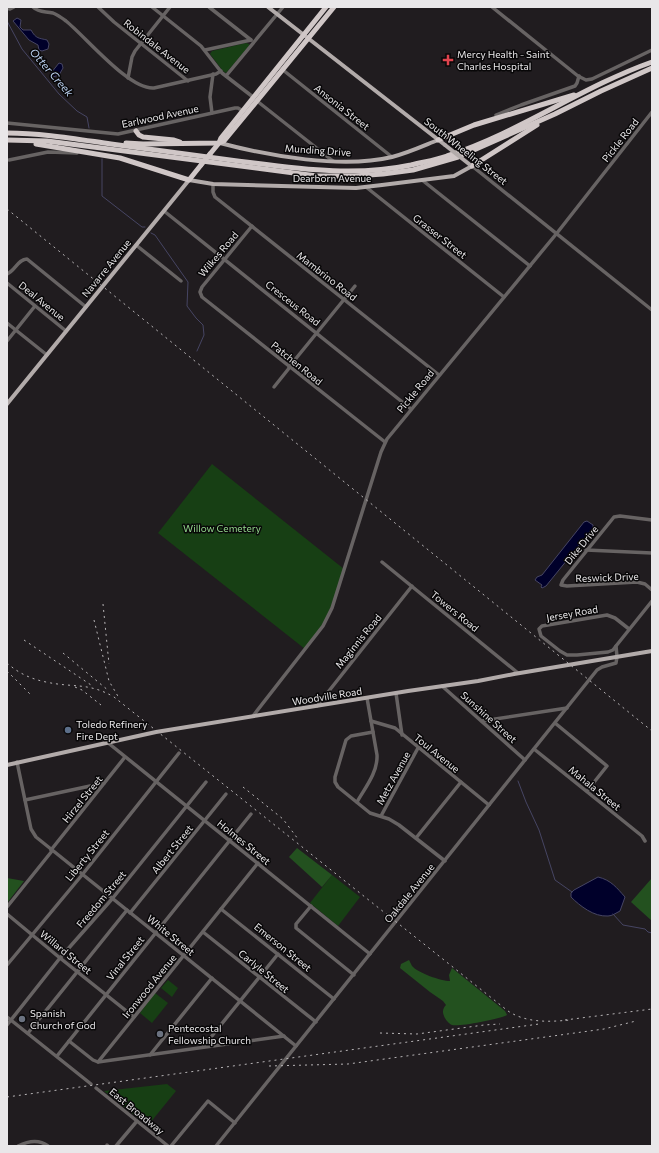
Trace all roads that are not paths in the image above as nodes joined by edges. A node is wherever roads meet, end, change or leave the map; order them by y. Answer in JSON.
{"nodes":[{"id":1,"x":14,"y":7,"type":"edge"},
{"id":2,"x":33,"y":7,"type":"edge"},
{"id":3,"x":98,"y":7,"type":"edge"},
{"id":4,"x":152,"y":7,"type":"edge"},
{"id":5,"x":170,"y":7,"type":"edge"},
{"id":6,"x":209,"y":7,"type":"edge"},
{"id":7,"x":268,"y":7,"type":"edge"},
{"id":8,"x":283,"y":7,"type":"edge"},
{"id":9,"x":326,"y":7,"type":"edge"},
{"id":10,"x":334,"y":7,"type":"edge"},
{"id":11,"x":492,"y":7,"type":"edge"},
{"id":12,"x":7,"y":8,"type":"edge"},
{"id":13,"x":277,"y":14,"type":"junction"},
{"id":14,"x":163,"y":16,"type":"junction"},
{"id":15,"x":303,"y":34,"type":"junction"},
{"id":16,"x":257,"y":39,"type":"junction"},
{"id":17,"x":309,"y":39,"type":"junction"},
{"id":18,"x":251,"y":40,"type":"junction"},
{"id":19,"x":141,"y":43,"type":"junction"},
{"id":20,"x":206,"y":50,"type":"junction"},
{"id":21,"x":652,"y":50,"type":"edge"},
{"id":22,"x":652,"y":62,"type":"edge"},
{"id":23,"x":652,"y":68,"type":"edge"},
{"id":24,"x":283,"y":70,"type":"junction"},
{"id":25,"x":221,"y":71,"type":"junction"},
{"id":26,"x":213,"y":74,"type":"junction"},
{"id":27,"x":226,"y":76,"type":"junction"},
{"id":28,"x":579,"y":76,"type":"junction"},
{"id":29,"x":128,"y":78,"type":"junction"},
{"id":30,"x":188,"y":80,"type":"junction"},
{"id":31,"x":596,"y":87,"type":"junction"},
{"id":32,"x":254,"y":99,"type":"junction"},
{"id":33,"x":247,"y":105,"type":"junction"},
{"id":34,"x":652,"y":112,"type":"edge"},
{"id":35,"x":212,"y":113,"type":"junction"},
{"id":36,"x":245,"y":113,"type":"junction"},
{"id":37,"x":555,"y":114,"type":"junction"},
{"id":38,"x":496,"y":115,"type":"dead end"},
{"id":39,"x":7,"y":123,"type":"edge"},
{"id":40,"x":136,"y":131,"type":"junction"},
{"id":41,"x":233,"y":131,"type":"junction"},
{"id":42,"x":7,"y":133,"type":"edge"},
{"id":43,"x":438,"y":140,"type":"junction"},
{"id":44,"x":7,"y":141,"type":"edge"},
{"id":45,"x":91,"y":141,"type":"junction"},
{"id":46,"x":183,"y":143,"type":"junction"},
{"id":47,"x":219,"y":143,"type":"junction"},
{"id":48,"x":103,"y":155,"type":"junction"},
{"id":49,"x":392,"y":157,"type":"junction"},
{"id":50,"x":9,"y":160,"type":"dead end"},
{"id":51,"x":333,"y":161,"type":"junction"},
{"id":52,"x":470,"y":165,"type":"junction"},
{"id":53,"x":189,"y":180,"type":"junction"},
{"id":54,"x":422,"y":180,"type":"junction"},
{"id":55,"x":214,"y":184,"type":"junction"},
{"id":56,"x":366,"y":187,"type":"junction"},
{"id":57,"x":164,"y":211,"type":"junction"},
{"id":58,"x":252,"y":226,"type":"junction"},
{"id":59,"x":557,"y":233,"type":"junction"},
{"id":60,"x":136,"y":245,"type":"junction"},
{"id":61,"x":225,"y":260,"type":"junction"},
{"id":62,"x":530,"y":266,"type":"junction"},
{"id":63,"x":7,"y":274,"type":"edge"},
{"id":64,"x":181,"y":281,"type":"dead end"},
{"id":65,"x":7,"y":283,"type":"edge"},
{"id":66,"x":355,"y":286,"type":"dead end"},
{"id":67,"x":201,"y":294,"type":"joint"},
{"id":68,"x":504,"y":297,"type":"junction"},
{"id":69,"x":345,"y":300,"type":"junction"},
{"id":70,"x":35,"y":306,"type":"junction"},
{"id":71,"x":86,"y":307,"type":"junction"},
{"id":72,"x":652,"y":310,"type":"edge"},
{"id":73,"x":7,"y":323,"type":"edge"},
{"id":74,"x":16,"y":330,"type":"junction"},
{"id":75,"x":66,"y":331,"type":"junction"},
{"id":76,"x":317,"y":333,"type":"junction"},
{"id":77,"x":7,"y":341,"type":"edge"},
{"id":78,"x":47,"y":355,"type":"junction"},
{"id":79,"x":290,"y":367,"type":"junction"},
{"id":80,"x":439,"y":375,"type":"junction"},
{"id":81,"x":274,"y":387,"type":"dead end"},
{"id":82,"x":7,"y":404,"type":"edge"},
{"id":83,"x":411,"y":409,"type":"junction"},
{"id":84,"x":385,"y":442,"type":"junction"},
{"id":85,"x":652,"y":520,"type":"edge"},
{"id":86,"x":586,"y":550,"type":"junction"},
{"id":87,"x":652,"y":553,"type":"edge"},
{"id":88,"x":382,"y":562,"type":"dead end"},
{"id":89,"x":561,"y":585,"type":"joint"},
{"id":90,"x":412,"y":586,"type":"junction"},
{"id":91,"x":652,"y":590,"type":"edge"},
{"id":92,"x":652,"y":601,"type":"edge"},
{"id":93,"x":629,"y":629,"type":"junction"},
{"id":94,"x":616,"y":646,"type":"junction"},
{"id":95,"x":652,"y":651,"type":"edge"},
{"id":96,"x":617,"y":657,"type":"junction"},
{"id":97,"x":518,"y":673,"type":"junction"},
{"id":98,"x":442,"y":686,"type":"junction"},
{"id":99,"x":396,"y":693,"type":"junction"},
{"id":100,"x":367,"y":698,"type":"junction"},
{"id":101,"x":317,"y":706,"type":"junction"},
{"id":102,"x":567,"y":708,"type":"junction"},
{"id":103,"x":253,"y":716,"type":"junction"},
{"id":104,"x":371,"y":721,"type":"junction"},
{"id":105,"x":482,"y":721,"type":"junction"},
{"id":106,"x":555,"y":723,"type":"junction"},
{"id":107,"x":373,"y":732,"type":"junction"},
{"id":108,"x":402,"y":735,"type":"junction"},
{"id":109,"x":107,"y":742,"type":"junction"},
{"id":110,"x":418,"y":748,"type":"junction"},
{"id":111,"x":534,"y":749,"type":"junction"},
{"id":112,"x":178,"y":753,"type":"dead end"},
{"id":113,"x":125,"y":757,"type":"junction"},
{"id":114,"x":525,"y":760,"type":"junction"},
{"id":115,"x":17,"y":762,"type":"junction"},
{"id":116,"x":7,"y":765,"type":"edge"},
{"id":117,"x":156,"y":782,"type":"junction"},
{"id":118,"x":206,"y":782,"type":"dead end"},
{"id":119,"x":461,"y":782,"type":"junction"},
{"id":120,"x":105,"y":783,"type":"junction"},
{"id":121,"x":586,"y":791,"type":"junction"},
{"id":122,"x":226,"y":794,"type":"dead end"},
{"id":123,"x":25,"y":800,"type":"junction"},
{"id":124,"x":356,"y":802,"type":"junction"},
{"id":125,"x":489,"y":805,"type":"junction"},
{"id":126,"x":186,"y":806,"type":"junction"},
{"id":127,"x":251,"y":814,"type":"dead end"},
{"id":128,"x":381,"y":816,"type":"junction"},
{"id":129,"x":204,"y":821,"type":"junction"},
{"id":130,"x":416,"y":838,"type":"junction"},
{"id":131,"x":230,"y":841,"type":"junction"},
{"id":132,"x":645,"y":841,"type":"dead end"},
{"id":133,"x":52,"y":850,"type":"junction"},
{"id":134,"x":445,"y":861,"type":"junction"},
{"id":135,"x":258,"y":864,"type":"junction"},
{"id":136,"x":82,"y":875,"type":"junction"},
{"id":137,"x":112,"y":899,"type":"junction"},
{"id":138,"x":310,"y":906,"type":"junction"},
{"id":139,"x":7,"y":907,"type":"edge"},
{"id":140,"x":221,"y":909,"type":"junction"},
{"id":141,"x":129,"y":912,"type":"junction"},
{"id":142,"x":7,"y":914,"type":"edge"},
{"id":143,"x":203,"y":932,"type":"junction"},
{"id":144,"x":155,"y":933,"type":"junction"},
{"id":145,"x":31,"y":935,"type":"junction"},
{"id":146,"x":278,"y":954,"type":"junction"},
{"id":147,"x":370,"y":954,"type":"junction"},
{"id":148,"x":184,"y":956,"type":"junction"},
{"id":149,"x":60,"y":958,"type":"junction"},
{"id":150,"x":7,"y":965,"type":"edge"},
{"id":151,"x":78,"y":972,"type":"junction"},
{"id":152,"x":354,"y":975,"type":"junction"},
{"id":153,"x":259,"y":977,"type":"junction"},
{"id":154,"x":212,"y":978,"type":"junction"},
{"id":155,"x":106,"y":995,"type":"junction"},
{"id":156,"x":334,"y":999,"type":"junction"},
{"id":157,"x":240,"y":1001,"type":"junction"},
{"id":158,"x":7,"y":1016,"type":"edge"},
{"id":159,"x":134,"y":1017,"type":"junction"},
{"id":160,"x":11,"y":1020,"type":"junction"},
{"id":161,"x":316,"y":1022,"type":"junction"},
{"id":162,"x":7,"y":1025,"type":"edge"},
{"id":163,"x":28,"y":1033,"type":"junction"},
{"id":164,"x":284,"y":1036,"type":"junction"},
{"id":165,"x":69,"y":1041,"type":"junction"},
{"id":166,"x":296,"y":1046,"type":"junction"},
{"id":167,"x":203,"y":1047,"type":"junction"},
{"id":168,"x":150,"y":1055,"type":"junction"},
{"id":169,"x":57,"y":1056,"type":"junction"},
{"id":170,"x":98,"y":1062,"type":"junction"},
{"id":171,"x":91,"y":1084,"type":"dead end"},
{"id":172,"x":96,"y":1088,"type":"dead end"},
{"id":173,"x":137,"y":1121,"type":"junction"},
{"id":174,"x":235,"y":1122,"type":"junction"},
{"id":175,"x":18,"y":1146,"type":"edge"},
{"id":176,"x":48,"y":1146,"type":"edge"},
{"id":177,"x":116,"y":1146,"type":"edge"},
{"id":178,"x":170,"y":1146,"type":"edge"},
{"id":179,"x":216,"y":1146,"type":"edge"}],
"edges":[{"from":1,"to":12,"type":"street"},
{"from":2,"to":29,"type":"street"},
{"from":3,"to":19,"type":"street","name":"Robindale Avenue"},
{"from":4,"to":14,"type":"street"},
{"from":5,"to":14,"type":"street"},
{"from":6,"to":18,"type":"street"},
{"from":7,"to":13,"type":"main road","name":"South Wheeling Street"},
{"from":8,"to":13,"type":"street"},
{"from":9,"to":15,"type":"highway","name":"Navarre Avenue"},
{"from":10,"to":17,"type":"highway","name":"Navarre Avenue"},
{"from":11,"to":28,"type":"street"},
{"from":13,"to":15,"type":"main road","name":"South Wheeling Street"},
{"from":13,"to":16,"type":"street"},
{"from":14,"to":19,"type":"street"},
{"from":14,"to":20,"type":"street"},
{"from":15,"to":17,"type":"main road","name":"South Wheeling Street"},
{"from":15,"to":32,"type":"highway","name":"Navarre Avenue"},
{"from":16,"to":18,"type":"street"},
{"from":16,"to":27,"type":"street"},
{"from":17,"to":24,"type":"highway","name":"Navarre Avenue"},
{"from":17,"to":43,"type":"main road","name":"South Wheeling Street"},
{"from":18,"to":20,"type":"street"},
{"from":19,"to":29,"type":"street"},
{"from":19,"to":30,"type":"street","name":"Robindale Avenue"},
{"from":20,"to":25,"type":"street"},
{"from":21,"to":28,"type":"street"},
{"from":22,"to":31,"type":"highway"},
{"from":23,"to":37,"type":"highway"},
{"from":24,"to":32,"type":"highway","name":"Navarre Avenue"},
{"from":24,"to":49,"type":"street","name":"Ansonia Street"},
{"from":25,"to":26,"type":"street"},
{"from":25,"to":27,"type":"street"},
{"from":26,"to":30,"type":"street"},
{"from":26,"to":35,"type":"street"},
{"from":27,"to":32,"type":"street"},
{"from":28,"to":38,"type":"street"},
{"from":29,"to":30,"type":"street"},
{"from":31,"to":43,"type":"highway"},
{"from":31,"to":45,"type":"highway"},
{"from":32,"to":33,"type":"highway","name":"Navarre Avenue"},
{"from":32,"to":36,"type":"highway","name":"Navarre Avenue"},
{"from":32,"to":51,"type":"street"},
{"from":33,"to":36,"type":"highway","name":"Navarre Avenue"},
{"from":33,"to":41,"type":"highway"},
{"from":34,"to":59,"type":"street","name":"Pickle Road"},
{"from":35,"to":36,"type":"street","name":"Earlwood Avenue"},
{"from":35,"to":40,"type":"street","name":"Earlwood Avenue"},
{"from":36,"to":41,"type":"highway","name":"Navarre Avenue"},
{"from":36,"to":47,"type":"highway","name":"Navarre Avenue"},
{"from":37,"to":44,"type":"highway"},
{"from":37,"to":52,"type":"highway"},
{"from":39,"to":40,"type":"street","name":"Earlwood Avenue"},
{"from":40,"to":46,"type":"highway"},
{"from":41,"to":47,"type":"highway","name":"Navarre Avenue"},
{"from":42,"to":45,"type":"highway"},
{"from":43,"to":49,"type":"main road","name":"Munding Drive"},
{"from":43,"to":52,"type":"main road","name":"South Wheeling Street","bridge":true},
{"from":44,"to":48,"type":"highway"},
{"from":45,"to":46,"type":"highway"},
{"from":46,"to":47,"type":"highway"},
{"from":47,"to":51,"type":"main road","name":"Munding Drive"},
{"from":47,"to":53,"type":"highway","name":"Navarre Avenue","bridge":true},
{"from":48,"to":50,"type":"street"},
{"from":48,"to":53,"type":"highway"},
{"from":49,"to":51,"type":"main road","name":"Munding Drive"},
{"from":52,"to":54,"type":"main road","name":"Dearborn Avenue"},
{"from":52,"to":59,"type":"street","name":"South Wheeling Street"},
{"from":53,"to":55,"type":"main road","name":"Dearborn Avenue"},
{"from":53,"to":57,"type":"main road","name":"Navarre Avenue"},
{"from":54,"to":56,"type":"main road","name":"Dearborn Avenue"},
{"from":54,"to":62,"type":"street"},
{"from":55,"to":56,"type":"main road","name":"Dearborn Avenue"},
{"from":55,"to":58,"type":"street","name":"Mambrino Road"},
{"from":56,"to":68,"type":"street","name":"Grasser Street"},
{"from":57,"to":60,"type":"main road","name":"Navarre Avenue"},
{"from":57,"to":61,"type":"street","name":"Cresceus Road"},
{"from":58,"to":61,"type":"street","name":"Wilkes Road"},
{"from":58,"to":69,"type":"street","name":"Mambrino Road"},
{"from":59,"to":62,"type":"street","name":"Pickle Road"},
{"from":59,"to":72,"type":"street","name":"South Wheeling Street"},
{"from":60,"to":64,"type":"street"},
{"from":60,"to":71,"type":"main road","name":"Navarre Avenue"},
{"from":61,"to":67,"type":"street","name":"Wilkes Road"},
{"from":61,"to":76,"type":"street","name":"Cresceus Road"},
{"from":62,"to":68,"type":"street","name":"Pickle Road"},
{"from":63,"to":71,"type":"street"},
{"from":65,"to":70,"type":"street","name":"Deal Avenue"},
{"from":66,"to":69,"type":"street"},
{"from":67,"to":79,"type":"street","name":"Patchen Road"},
{"from":68,"to":80,"type":"street","name":"Pickle Road"},
{"from":69,"to":76,"type":"street"},
{"from":69,"to":80,"type":"street","name":"Mambrino Road"},
{"from":70,"to":74,"type":"street"},
{"from":70,"to":75,"type":"street","name":"Deal Avenue"},
{"from":71,"to":75,"type":"main road","name":"Navarre Avenue"},
{"from":73,"to":74,"type":"street"},
{"from":74,"to":77,"type":"street"},
{"from":74,"to":78,"type":"street"},
{"from":75,"to":78,"type":"main road","name":"Navarre Avenue"},
{"from":76,"to":79,"type":"street"},
{"from":76,"to":83,"type":"street","name":"Cresceus Road"},
{"from":78,"to":82,"type":"main road","name":"Navarre Avenue"},
{"from":79,"to":81,"type":"street"},
{"from":79,"to":84,"type":"street","name":"Patchen Road"},
{"from":80,"to":83,"type":"street","name":"Pickle Road"},
{"from":83,"to":84,"type":"street","name":"Pickle Road"},
{"from":84,"to":103,"type":"street","name":"Pickle Road"},
{"from":85,"to":86,"type":"street","name":"Dike Drive"},
{"from":86,"to":87,"type":"street"},
{"from":86,"to":89,"type":"street","name":"Dike Drive"},
{"from":88,"to":90,"type":"street","name":"Towers Road"},
{"from":89,"to":91,"type":"street","name":"Reswick Drive"},
{"from":90,"to":97,"type":"street","name":"Towers Road"},
{"from":90,"to":101,"type":"street","name":"Maginnis Road"},
{"from":92,"to":93,"type":"street"},
{"from":93,"to":94,"type":"street"},
{"from":93,"to":94,"type":"street","name":"Jersey Road"},
{"from":94,"to":96,"type":"street"},
{"from":95,"to":96,"type":"main road","name":"Woodville Road"},
{"from":96,"to":97,"type":"main road","name":"Woodville Road"},
{"from":96,"to":102,"type":"street","name":"Oakdale Avenue"},
{"from":97,"to":98,"type":"main road","name":"Woodville Road"},
{"from":98,"to":99,"type":"main road","name":"Woodville Road"},
{"from":98,"to":105,"type":"street","name":"Sunshine Street"},
{"from":99,"to":100,"type":"main road","name":"Woodville Road"},
{"from":99,"to":108,"type":"street"},
{"from":100,"to":101,"type":"main road","name":"Woodville Road"},
{"from":100,"to":104,"type":"street"},
{"from":101,"to":103,"type":"main road","name":"Woodville Road"},
{"from":102,"to":105,"type":"street"},
{"from":102,"to":106,"type":"street","name":"Oakdale Avenue"},
{"from":103,"to":109,"type":"main road","name":"Woodville Road"},
{"from":104,"to":107,"type":"street"},
{"from":104,"to":108,"type":"street","name":"Toul Avenue"},
{"from":105,"to":114,"type":"street","name":"Sunshine Street"},
{"from":106,"to":111,"type":"street","name":"Oakdale Avenue"},
{"from":106,"to":121,"type":"street"},
{"from":107,"to":124,"type":"street"},
{"from":107,"to":124,"type":"street"},
{"from":108,"to":110,"type":"street","name":"Toul Avenue"},
{"from":109,"to":113,"type":"street","name":"Holmes Street"},
{"from":109,"to":115,"type":"main road","name":"Woodville Road"},
{"from":110,"to":119,"type":"street","name":"Toul Avenue"},
{"from":110,"to":128,"type":"street","name":"Metz Avenue"},
{"from":111,"to":114,"type":"street","name":"Oakdale Avenue"},
{"from":111,"to":121,"type":"street","name":"Mahala Street"},
{"from":112,"to":117,"type":"street","name":"Liberty Street"},
{"from":113,"to":117,"type":"street","name":"Holmes Street"},
{"from":113,"to":120,"type":"street","name":"Hirzel Street"},
{"from":114,"to":125,"type":"street","name":"Oakdale Avenue"},
{"from":115,"to":116,"type":"main road","name":"Woodville Road"},
{"from":115,"to":123,"type":"street"},
{"from":117,"to":126,"type":"street","name":"Holmes Street"},
{"from":117,"to":136,"type":"street","name":"Liberty Street"},
{"from":118,"to":126,"type":"street","name":"Freedom Street"},
{"from":119,"to":125,"type":"street","name":"Toul Avenue"},
{"from":119,"to":130,"type":"street"},
{"from":120,"to":123,"type":"street"},
{"from":120,"to":133,"type":"street","name":"Hirzel Street"},
{"from":121,"to":132,"type":"street","name":"Mahala Street"},
{"from":122,"to":129,"type":"street","name":"Albert Street"},
{"from":123,"to":133,"type":"street","name":"White Street"},
{"from":124,"to":128,"type":"street"},
{"from":125,"to":134,"type":"street","name":"Oakdale Avenue"},
{"from":126,"to":129,"type":"street","name":"Holmes Street"},
{"from":126,"to":137,"type":"street","name":"Freedom Street"},
{"from":127,"to":131,"type":"street","name":"Vinal Street"},
{"from":128,"to":130,"type":"street"},
{"from":129,"to":131,"type":"street","name":"Holmes Street"},
{"from":129,"to":141,"type":"street","name":"Albert Street"},
{"from":130,"to":134,"type":"street"},
{"from":131,"to":135,"type":"street","name":"Holmes Street"},
{"from":131,"to":144,"type":"street","name":"Vinal Street"},
{"from":133,"to":136,"type":"street","name":"White Street"},
{"from":133,"to":139,"type":"street","name":"Hirzel Street"},
{"from":134,"to":147,"type":"street","name":"Oakdale Avenue"},
{"from":135,"to":138,"type":"street","name":"Holmes Street"},
{"from":135,"to":140,"type":"street","name":"Ironwood Avenue"},
{"from":136,"to":137,"type":"street","name":"White Street"},
{"from":136,"to":145,"type":"street","name":"Liberty Street"},
{"from":137,"to":141,"type":"street","name":"White Street"},
{"from":137,"to":149,"type":"street","name":"Freedom Street"},
{"from":138,"to":147,"type":"street","name":"Holmes Street"},
{"from":138,"to":152,"type":"street"},
{"from":140,"to":143,"type":"street","name":"Ironwood Avenue"},
{"from":140,"to":146,"type":"street","name":"Emerson Street"},
{"from":141,"to":144,"type":"street","name":"White Street"},
{"from":141,"to":151,"type":"street","name":"Albert Street"},
{"from":142,"to":145,"type":"street","name":"Willard Street"},
{"from":143,"to":148,"type":"street","name":"Ironwood Avenue"},
{"from":143,"to":153,"type":"street","name":"Carlyle Street"},
{"from":144,"to":148,"type":"street","name":"White Street"},
{"from":144,"to":155,"type":"street","name":"Vinal Street"},
{"from":145,"to":149,"type":"street","name":"Willard Street"},
{"from":145,"to":150,"type":"street","name":"Liberty Street"},
{"from":146,"to":153,"type":"street"},
{"from":146,"to":156,"type":"street","name":"Emerson Street"},
{"from":147,"to":152,"type":"street","name":"Oakdale Avenue"},
{"from":148,"to":154,"type":"street","name":"White Street"},
{"from":148,"to":159,"type":"street","name":"Ironwood Avenue"},
{"from":149,"to":151,"type":"street","name":"Willard Street"},
{"from":149,"to":160,"type":"street","name":"Freedom Street"},
{"from":151,"to":155,"type":"street","name":"Willard Street"},
{"from":151,"to":163,"type":"street","name":"Albert Street"},
{"from":152,"to":156,"type":"street","name":"Oakdale Avenue"},
{"from":153,"to":157,"type":"street"},
{"from":153,"to":161,"type":"street","name":"Carlyle Street"},
{"from":154,"to":157,"type":"street","name":"White Street"},
{"from":154,"to":168,"type":"street"},
{"from":155,"to":159,"type":"street","name":"Willard Street"},
{"from":155,"to":165,"type":"street","name":"Vinal Street"},
{"from":156,"to":161,"type":"street","name":"Oakdale Avenue"},
{"from":157,"to":164,"type":"street","name":"White Street"},
{"from":157,"to":167,"type":"street"},
{"from":158,"to":160,"type":"street"},
{"from":159,"to":170,"type":"street","name":"Ironwood Avenue"},
{"from":160,"to":162,"type":"street","name":"Freedom Street"},
{"from":160,"to":163,"type":"street"},
{"from":161,"to":166,"type":"street","name":"Oakdale Avenue"},
{"from":163,"to":169,"type":"street"},
{"from":164,"to":166,"type":"street","name":"White Street"},
{"from":164,"to":167,"type":"street"},
{"from":165,"to":169,"type":"street","name":"Vinal Street"},
{"from":165,"to":170,"type":"street"},
{"from":166,"to":174,"type":"street","name":"Oakdale Avenue"},
{"from":167,"to":168,"type":"street"},
{"from":168,"to":170,"type":"street"},
{"from":169,"to":171,"type":"street"},
{"from":172,"to":173,"type":"street","name":"East Broadway"},
{"from":173,"to":177,"type":"street"},
{"from":173,"to":178,"type":"street","name":"East Broadway"},
{"from":174,"to":178,"type":"street"},
{"from":174,"to":179,"type":"street","name":"Oakdale Avenue"},
{"from":175,"to":176,"type":"street"}]}
